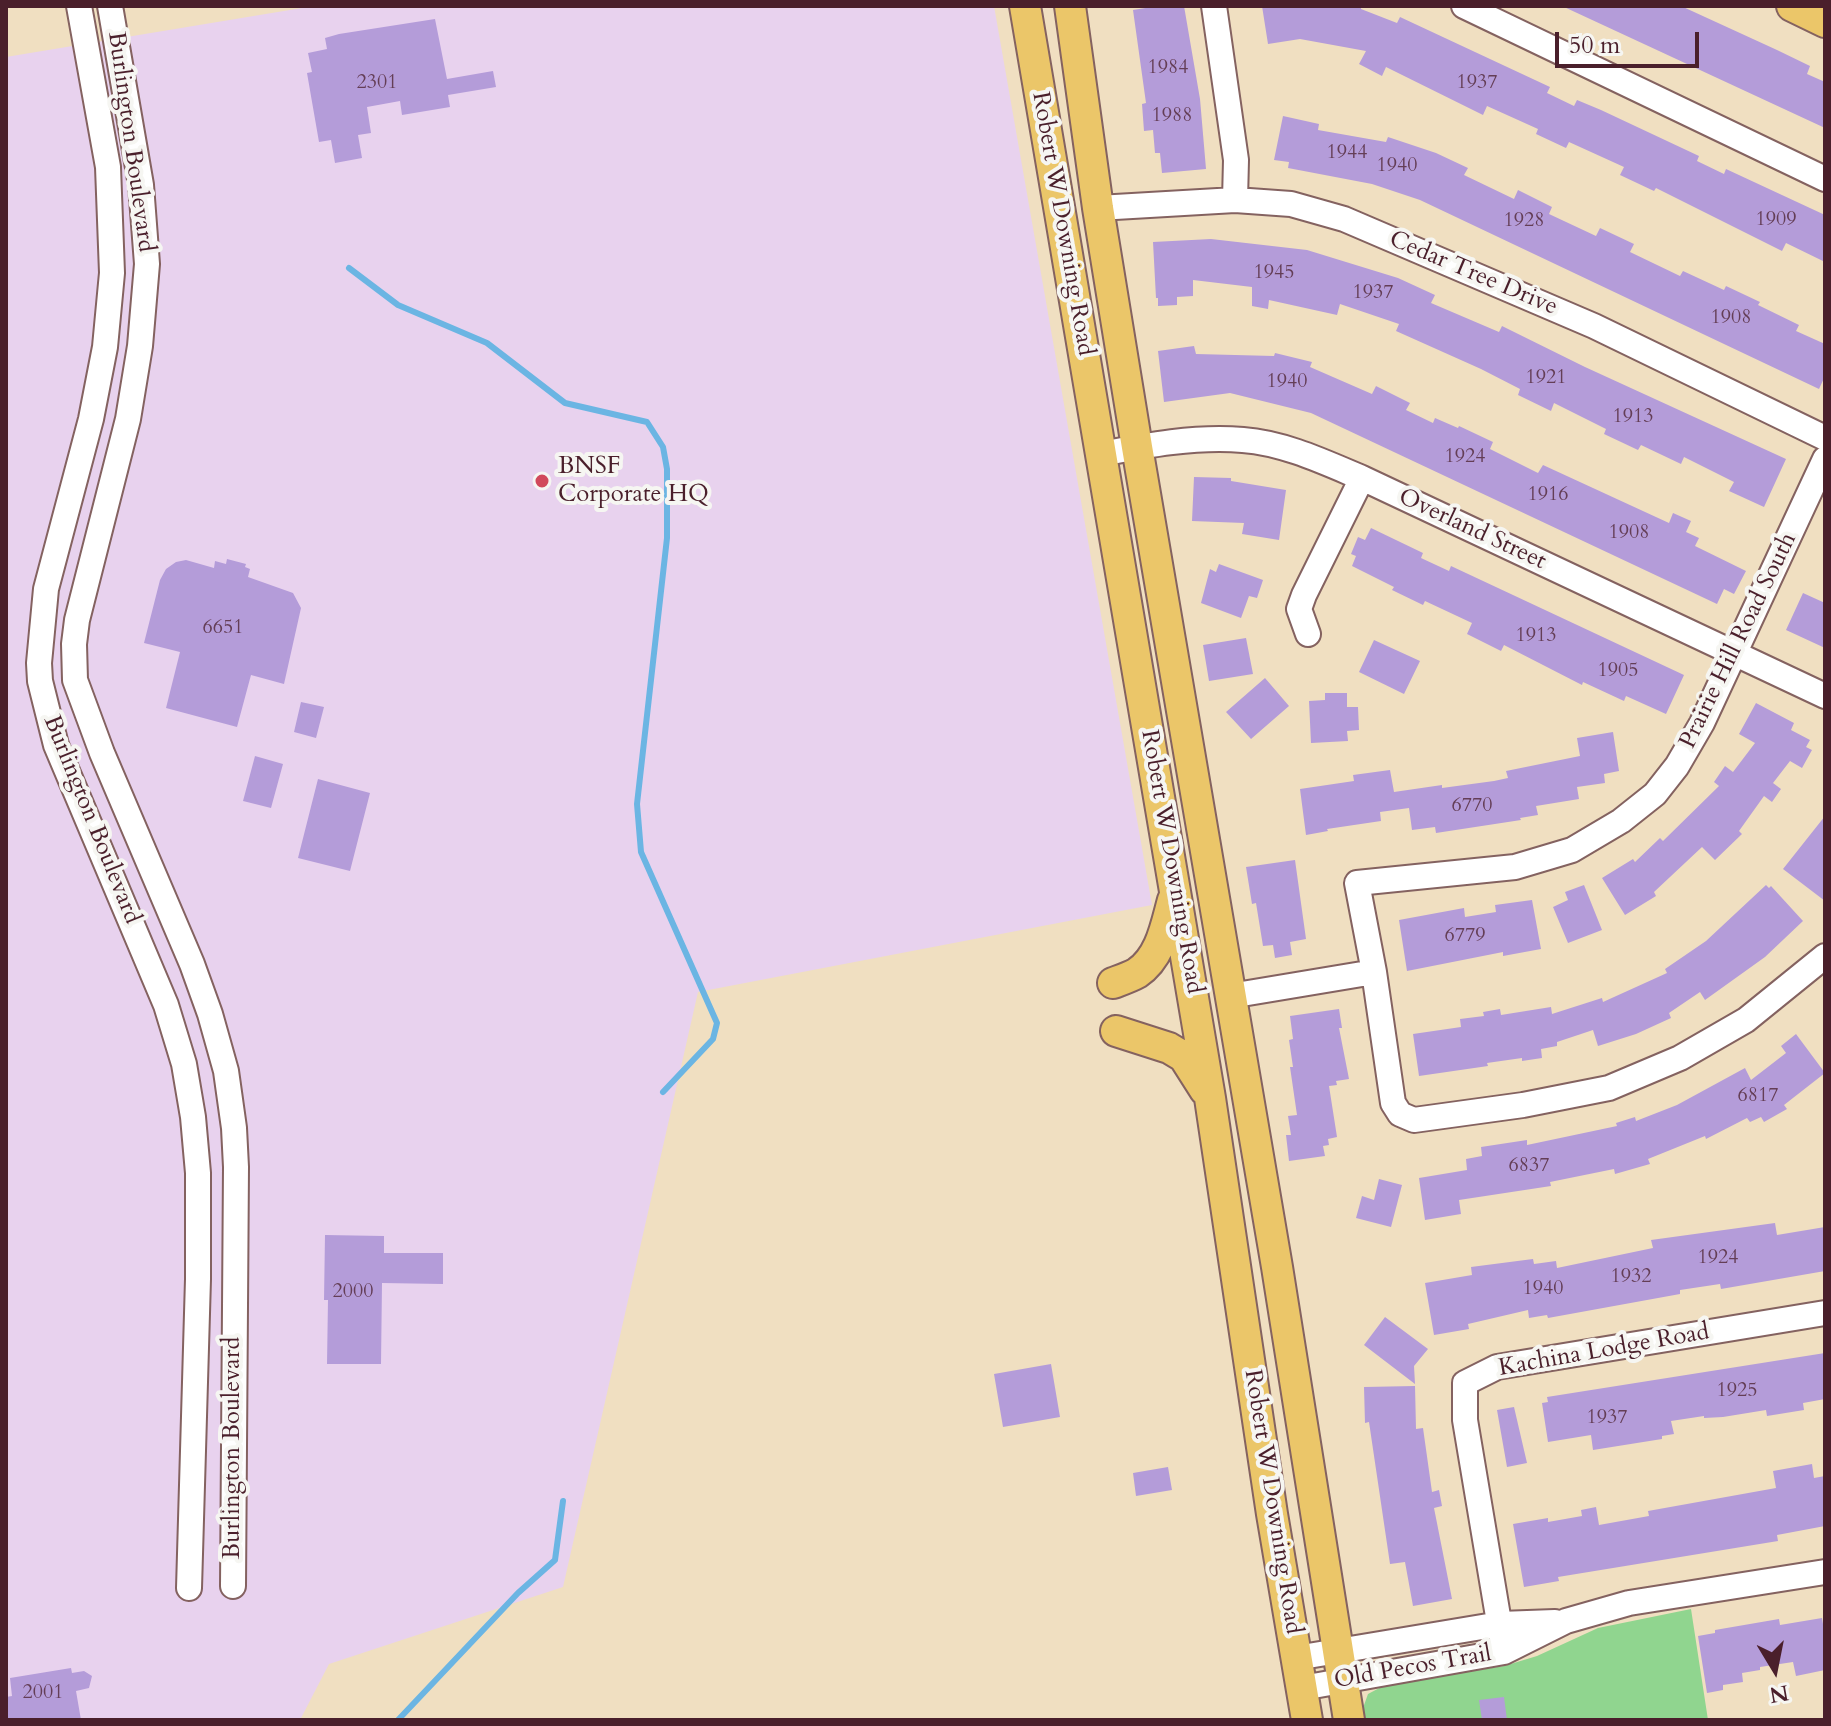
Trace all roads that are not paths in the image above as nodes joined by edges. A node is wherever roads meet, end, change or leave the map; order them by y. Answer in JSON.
{"nodes":[{"id":1,"x":79,"y":6,"type":"edge"},
{"id":2,"x":110,"y":6,"type":"edge"},
{"id":3,"x":1025,"y":6,"type":"edge"},
{"id":4,"x":1070,"y":6,"type":"edge"},
{"id":5,"x":1080,"y":6,"type":"edge"},
{"id":6,"x":1214,"y":6,"type":"edge"},
{"id":7,"x":1464,"y":6,"type":"edge"},
{"id":8,"x":1792,"y":6,"type":"edge"},
{"id":9,"x":1825,"y":22,"type":"edge"},
{"id":10,"x":1078,"y":55,"type":"junction"},
{"id":11,"x":1825,"y":179,"type":"edge"},
{"id":12,"x":1235,"y":200,"type":"junction"},
{"id":13,"x":1098,"y":208,"type":"junction"},
{"id":14,"x":100,"y":372,"type":"junction"},
{"id":15,"x":134,"y":386,"type":"junction"},
{"id":16,"x":1825,"y":438,"type":"edge"},
{"id":17,"x":1137,"y":447,"type":"junction"},
{"id":18,"x":1101,"y":454,"type":"junction"},
{"id":19,"x":1825,"y":459,"type":"edge"},
{"id":20,"x":1362,"y":478,"type":"junction"},
{"id":21,"x":1308,"y":634,"type":"dead end"},
{"id":22,"x":40,"y":644,"type":"junction"},
{"id":23,"x":74,"y":644,"type":"junction"},
{"id":24,"x":1736,"y":655,"type":"junction"},
{"id":25,"x":1825,"y":696,"type":"edge"},
{"id":26,"x":1175,"y":890,"type":"junction"},
{"id":27,"x":164,"y":900,"type":"junction"},
{"id":28,"x":131,"y":920,"type":"junction"},
{"id":29,"x":1825,"y":956,"type":"edge"},
{"id":30,"x":1374,"y":972,"type":"junction"},
{"id":31,"x":1113,"y":983,"type":"dead end"},
{"id":32,"x":1230,"y":996,"type":"junction"},
{"id":33,"x":1116,"y":1031,"type":"dead end"},
{"id":34,"x":1210,"y":1098,"type":"junction"},
{"id":35,"x":235,"y":1277,"type":"junction"},
{"id":36,"x":198,"y":1279,"type":"junction"},
{"id":37,"x":1825,"y":1313,"type":"edge"},
{"id":38,"x":192,"y":1430,"type":"junction"},
{"id":39,"x":233,"y":1434,"type":"junction"},
{"id":40,"x":1825,"y":1572,"type":"edge"},
{"id":41,"x":233,"y":1586,"type":"dead end"},
{"id":42,"x":189,"y":1588,"type":"dead end"},
{"id":43,"x":1566,"y":1621,"type":"junction"},
{"id":44,"x":1500,"y":1624,"type":"junction"},
{"id":45,"x":1337,"y":1650,"type":"junction"},
{"id":46,"x":1504,"y":1652,"type":"junction"},
{"id":47,"x":1296,"y":1658,"type":"junction"},
{"id":48,"x":1342,"y":1681,"type":"junction"},
{"id":49,"x":1302,"y":1688,"type":"junction"},
{"id":50,"x":1307,"y":1720,"type":"edge"},
{"id":51,"x":1349,"y":1720,"type":"edge"}],
"edges":[{"from":1,"to":14,"type":"street","name":"Burlington Boulevard"},
{"from":2,"to":15,"type":"street","name":"Burlington Boulevard"},
{"from":3,"to":18,"type":"main road","name":"Robert W Downing Road"},
{"from":4,"to":10,"type":"main road","name":"Robert W Downing Road"},
{"from":5,"to":10,"type":"main road"},
{"from":6,"to":12,"type":"street"},
{"from":7,"to":11,"type":"street"},
{"from":8,"to":9,"type":"main road"},
{"from":10,"to":13,"type":"main road","name":"Robert W Downing Road"},
{"from":12,"to":13,"type":"street","name":"Cedar Tree Drive"},
{"from":12,"to":16,"type":"street","name":"Cedar Tree Drive"},
{"from":13,"to":17,"type":"main road","name":"Robert W Downing Road"},
{"from":14,"to":15,"type":"street"},
{"from":14,"to":22,"type":"street","name":"Burlington Boulevard"},
{"from":15,"to":23,"type":"street","name":"Burlington Boulevard"},
{"from":17,"to":18,"type":"street","name":"Overland Street"},
{"from":17,"to":20,"type":"street","name":"Overland Street"},
{"from":17,"to":32,"type":"main road","name":"Robert W Downing Road"},
{"from":18,"to":26,"type":"main road","name":"Robert W Downing Road"},
{"from":19,"to":24,"type":"street","name":"Prairie Hill Road South"},
{"from":20,"to":21,"type":"street"},
{"from":20,"to":24,"type":"street","name":"Overland Street"},
{"from":22,"to":23,"type":"street"},
{"from":22,"to":28,"type":"street","name":"Burlington Boulevard"},
{"from":23,"to":27,"type":"street","name":"Burlington Boulevard"},
{"from":24,"to":25,"type":"street","name":"Overland Street"},
{"from":24,"to":30,"type":"street","name":"Prairie Hill Road South"},
{"from":26,"to":31,"type":"main road"},
{"from":26,"to":34,"type":"main road","name":"Robert W Downing Road"},
{"from":27,"to":28,"type":"street"},
{"from":27,"to":35,"type":"street","name":"Burlington Boulevard"},
{"from":28,"to":36,"type":"street","name":"Burlington Boulevard"},
{"from":29,"to":30,"type":"street"},
{"from":30,"to":32,"type":"street"},
{"from":32,"to":45,"type":"main road","name":"Robert W Downing Road"},
{"from":33,"to":34,"type":"main road"},
{"from":34,"to":47,"type":"main road","name":"Robert W Downing Road"},
{"from":35,"to":36,"type":"street"},
{"from":35,"to":39,"type":"street","name":"Burlington Boulevard"},
{"from":36,"to":38,"type":"street","name":"Burlington Boulevard"},
{"from":37,"to":44,"type":"street","name":"Kachina Lodge Road"},
{"from":38,"to":39,"type":"street"},
{"from":38,"to":42,"type":"street","name":"Burlington Boulevard"},
{"from":39,"to":41,"type":"street","name":"Burlington Boulevard"},
{"from":40,"to":43,"type":"street","name":"Old Pecos Trail"},
{"from":43,"to":44,"type":"street","name":"Old Pecos Trail"},
{"from":43,"to":46,"type":"street","name":"Old Pecos Trail"},
{"from":44,"to":45,"type":"street","name":"Old Pecos Trail"},
{"from":44,"to":46,"type":"street","name":"Kachina Lodge Road"},
{"from":45,"to":47,"type":"street","name":"Old Pecos Trail"},
{"from":45,"to":48,"type":"main road","name":"Robert W Downing Road"},
{"from":46,"to":48,"type":"street","name":"Old Pecos Trail"},
{"from":47,"to":49,"type":"main road","name":"Robert W Downing Road"},
{"from":48,"to":49,"type":"street","name":"Old Pecos Trail"},
{"from":48,"to":51,"type":"main road","name":"Robert W Downing Road"},
{"from":49,"to":50,"type":"main road","name":"Robert W Downing Road"}]}
